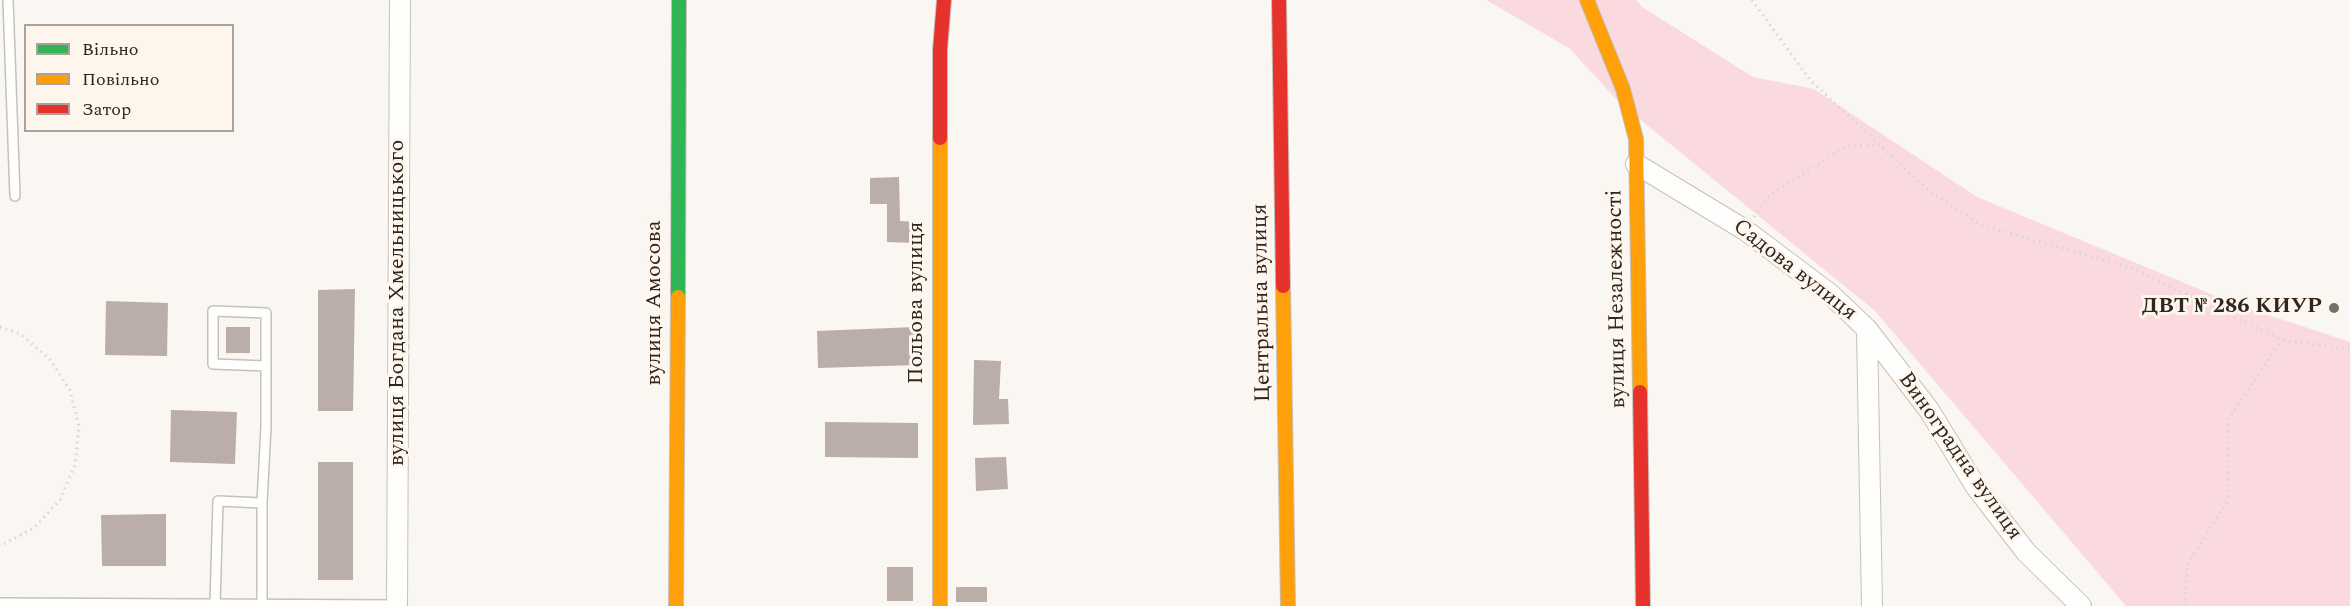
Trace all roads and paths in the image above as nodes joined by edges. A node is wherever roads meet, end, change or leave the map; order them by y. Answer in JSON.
{"nodes":[{"id":1,"x":8,"y":0,"type":"edge"},
{"id":2,"x":400,"y":0,"type":"edge"},
{"id":3,"x":679,"y":0,"type":"edge"},
{"id":4,"x":944,"y":0,"type":"edge"},
{"id":5,"x":1279,"y":0,"type":"edge"},
{"id":6,"x":1587,"y":0,"type":"edge"},
{"id":7,"x":1752,"y":0,"type":"edge"},
{"id":8,"x":1880,"y":145,"type":"junction"},
{"id":9,"x":1636,"y":164,"type":"junction"},
{"id":10,"x":15,"y":196,"type":"dead end"},
{"id":11,"x":1745,"y":230,"type":"junction"},
{"id":12,"x":0,"y":327,"type":"edge"},
{"id":13,"x":1867,"y":329,"type":"junction"},
{"id":14,"x":2282,"y":340,"type":"junction"},
{"id":15,"x":2350,"y":350,"type":"edge"},
{"id":16,"x":266,"y":366,"type":"junction"},
{"id":17,"x":262,"y":503,"type":"junction"},
{"id":18,"x":0,"y":546,"type":"edge"},
{"id":19,"x":0,"y":603,"type":"edge"},
{"id":20,"x":215,"y":604,"type":"junction"},
{"id":21,"x":262,"y":604,"type":"junction"},
{"id":22,"x":78,"y":605,"type":"edge"},
{"id":23,"x":397,"y":605,"type":"edge"},
{"id":24,"x":676,"y":606,"type":"edge"},
{"id":25,"x":940,"y":606,"type":"edge"},
{"id":26,"x":1288,"y":606,"type":"edge"},
{"id":27,"x":1643,"y":606,"type":"edge"},
{"id":28,"x":1872,"y":606,"type":"edge"},
{"id":29,"x":2081,"y":606,"type":"edge"},
{"id":30,"x":2184,"y":606,"type":"edge"}],
"edges":[{"from":1,"to":10,"type":"lane"},
{"from":2,"to":23,"type":"street","name":"вулиця Богдана Хмельницького"},
{"from":3,"to":24,"type":"street","name":"вулиця Амосова"},
{"from":4,"to":25,"type":"street","name":"Польова вулиця"},
{"from":5,"to":26,"type":"street","name":"Центральна вулиця"},
{"from":6,"to":9,"type":"street","name":"вулиця Незалежності"},
{"from":7,"to":8,"type":"path"},
{"from":8,"to":11,"type":"path"},
{"from":8,"to":14,"type":"path"},
{"from":9,"to":11,"type":"street","name":"Садова вулиця"},
{"from":9,"to":27,"type":"street","name":"вулиця Незалежності"},
{"from":11,"to":13,"type":"street","name":"Садова вулиця"},
{"from":12,"to":18,"type":"path"},
{"from":13,"to":28,"type":"street","name":"Садова вулиця"},
{"from":13,"to":29,"type":"street","name":"Виноградна вулиця"},
{"from":14,"to":15,"type":"path"},
{"from":14,"to":30,"type":"path"},
{"from":16,"to":16,"type":"lane"},
{"from":16,"to":17,"type":"lane"},
{"from":17,"to":20,"type":"lane"},
{"from":17,"to":21,"type":"lane"},
{"from":19,"to":22,"type":"lane"},
{"from":20,"to":21,"type":"lane"},
{"from":20,"to":22,"type":"lane"},
{"from":21,"to":23,"type":"lane"}]}
